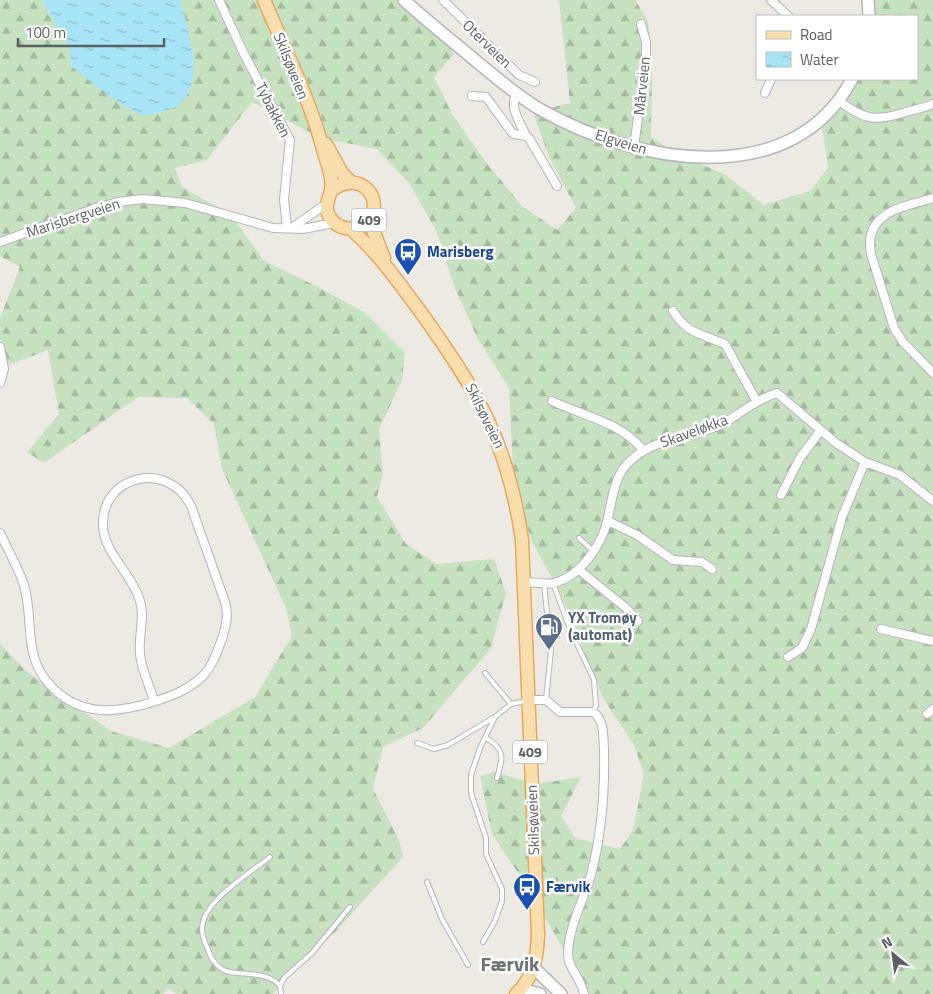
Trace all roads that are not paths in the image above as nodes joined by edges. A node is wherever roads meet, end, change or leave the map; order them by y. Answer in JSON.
{"nodes":[{"id":1,"x":219,"y":0,"type":"edge"},
{"id":2,"x":264,"y":0,"type":"edge"},
{"id":3,"x":443,"y":0,"type":"edge"},
{"id":4,"x":771,"y":0,"type":"edge"},
{"id":5,"x":868,"y":0,"type":"edge"},
{"id":6,"x":406,"y":1,"type":"edge"},
{"id":7,"x":787,"y":15,"type":"edge"},
{"id":8,"x":869,"y":15,"type":"edge"},
{"id":9,"x":641,"y":24,"type":"dead end"},
{"id":10,"x":771,"y":80,"type":"edge"},
{"id":11,"x":851,"y":80,"type":"edge"},
{"id":12,"x":535,"y":82,"type":"dead end"},
{"id":13,"x":765,"y":92,"type":"dead end"},
{"id":14,"x":517,"y":94,"type":"junction"},
{"id":15,"x":472,"y":96,"type":"dead end"},
{"id":16,"x":838,"y":100,"type":"junction"},
{"id":17,"x":933,"y":104,"type":"edge"},
{"id":18,"x":318,"y":131,"type":"junction"},
{"id":19,"x":526,"y":136,"type":"junction"},
{"id":20,"x":634,"y":147,"type":"junction"},
{"id":21,"x":350,"y":182,"type":"junction"},
{"id":22,"x":557,"y":186,"type":"dead end"},
{"id":23,"x":331,"y":191,"type":"junction"},
{"id":24,"x":933,"y":198,"type":"edge"},
{"id":25,"x":323,"y":207,"type":"junction"},
{"id":26,"x":369,"y":220,"type":"junction"},
{"id":27,"x":331,"y":224,"type":"junction"},
{"id":28,"x":290,"y":228,"type":"junction"},
{"id":29,"x":351,"y":229,"type":"junction"},
{"id":30,"x":0,"y":242,"type":"edge"},
{"id":31,"x":391,"y":272,"type":"junction"},
{"id":32,"x":673,"y":311,"type":"dead end"},
{"id":33,"x":0,"y":347,"type":"edge"},
{"id":34,"x":933,"y":373,"type":"edge"},
{"id":35,"x":0,"y":383,"type":"edge"},
{"id":36,"x":552,"y":401,"type":"dead end"},
{"id":37,"x":757,"y":402,"type":"junction"},
{"id":38,"x":820,"y":431,"type":"junction"},
{"id":39,"x":644,"y":450,"type":"junction"},
{"id":40,"x":865,"y":462,"type":"junction"},
{"id":41,"x":781,"y":495,"type":"dead end"},
{"id":42,"x":933,"y":501,"type":"edge"},
{"id":43,"x":608,"y":521,"type":"junction"},
{"id":44,"x":0,"y":532,"type":"edge"},
{"id":45,"x":579,"y":538,"type":"dead end"},
{"id":46,"x":593,"y":551,"type":"junction"},
{"id":47,"x":578,"y":569,"type":"junction"},
{"id":48,"x":712,"y":569,"type":"dead end"},
{"id":49,"x":524,"y":582,"type":"junction"},
{"id":50,"x":549,"y":583,"type":"junction"},
{"id":51,"x":638,"y":621,"type":"dead end"},
{"id":52,"x":881,"y":629,"type":"dead end"},
{"id":53,"x":933,"y":641,"type":"edge"},
{"id":54,"x":788,"y":657,"type":"dead end"},
{"id":55,"x":485,"y":673,"type":"dead end"},
{"id":56,"x":528,"y":700,"type":"junction"},
{"id":57,"x":546,"y":700,"type":"junction"},
{"id":58,"x":154,"y":701,"type":"junction"},
{"id":59,"x":511,"y":704,"type":"junction"},
{"id":60,"x":593,"y":712,"type":"junction"},
{"id":61,"x":495,"y":717,"type":"junction"},
{"id":62,"x":485,"y":737,"type":"junction"},
{"id":63,"x":417,"y":744,"type":"dead end"},
{"id":64,"x":497,"y":778,"type":"dead end"},
{"id":65,"x":270,"y":856,"type":"dead end"},
{"id":66,"x":427,"y":882,"type":"dead end"},
{"id":67,"x":350,"y":907,"type":"dead end"},
{"id":68,"x":483,"y":942,"type":"dead end"},
{"id":69,"x":468,"y":965,"type":"dead end"},
{"id":70,"x":537,"y":971,"type":"junction"},
{"id":71,"x":280,"y":986,"type":"junction"},
{"id":72,"x":527,"y":992,"type":"edge"},
{"id":73,"x":281,"y":994,"type":"edge"},
{"id":74,"x":561,"y":994,"type":"edge"},
{"id":75,"x":584,"y":994,"type":"edge"}],
"edges":[{"from":1,"to":28,"type":"street","name":"Tybakken"},
{"from":2,"to":18,"type":"main road","name":"Skilsøveien","number":"409"},
{"from":3,"to":12,"type":"street","name":"Oterveien"},
{"from":4,"to":7,"type":"street"},
{"from":5,"to":8,"type":"main road"},
{"from":6,"to":14,"type":"main road","name":"Elgveien"},
{"from":9,"to":20,"type":"street","name":"Mårveien"},
{"from":10,"to":13,"type":"street"},
{"from":11,"to":16,"type":"main road","name":"Elgveien"},
{"from":14,"to":19,"type":"street"},
{"from":14,"to":20,"type":"main road","name":"Elgveien"},
{"from":15,"to":19,"type":"street"},
{"from":16,"to":17,"type":"street"},
{"from":16,"to":20,"type":"main road","name":"Elgveien"},
{"from":18,"to":21,"type":"main road","name":"Skilsøveien","number":"409"},
{"from":18,"to":23,"type":"main road","name":"Skilsøveien","number":"409"},
{"from":19,"to":22,"type":"street"},
{"from":21,"to":23,"type":"main road"},
{"from":21,"to":26,"type":"main road","name":"Skilsøveien","number":"409"},
{"from":23,"to":25,"type":"main road","name":"Skilsøveien","number":"409"},
{"from":24,"to":34,"type":"street"},
{"from":25,"to":27,"type":"main road","number":"409"},
{"from":25,"to":28,"type":"street"},
{"from":26,"to":29,"type":"main road","number":"409"},
{"from":26,"to":31,"type":"main road","name":"Skilsøveien","number":"409"},
{"from":27,"to":28,"type":"street","name":"Marisbergveien"},
{"from":27,"to":29,"type":"main road","name":"Skilsøveien","number":"409"},
{"from":28,"to":30,"type":"street","name":"Marisbergveien"},
{"from":29,"to":31,"type":"main road","name":"Skilsøveien","number":"409"},
{"from":31,"to":49,"type":"main road","name":"Skilsøveien","number":"409"},
{"from":32,"to":37,"type":"street"},
{"from":33,"to":35,"type":"street"},
{"from":36,"to":39,"type":"street"},
{"from":37,"to":38,"type":"street","name":"Skaveløkka"},
{"from":37,"to":39,"type":"street","name":"Skaveløkka"},
{"from":38,"to":40,"type":"street","name":"Skaveløkka"},
{"from":38,"to":41,"type":"street"},
{"from":39,"to":43,"type":"street","name":"Skaveløkka"},
{"from":40,"to":42,"type":"street","name":"Skaveløkka"},
{"from":40,"to":54,"type":"street"},
{"from":43,"to":46,"type":"street","name":"Skaveløkka"},
{"from":43,"to":48,"type":"street"},
{"from":44,"to":58,"type":"street"},
{"from":45,"to":46,"type":"lane"},
{"from":46,"to":47,"type":"street","name":"Skaveløkka"},
{"from":47,"to":50,"type":"street","name":"Skaveløkka"},
{"from":47,"to":51,"type":"street"},
{"from":49,"to":50,"type":"street"},
{"from":49,"to":56,"type":"main road","name":"Skilsøveien","number":"409"},
{"from":50,"to":57,"type":"lane"},
{"from":50,"to":60,"type":"lane"},
{"from":52,"to":53,"type":"street"},
{"from":55,"to":59,"type":"lane"},
{"from":56,"to":57,"type":"street"},
{"from":56,"to":59,"type":"lane"},
{"from":56,"to":70,"type":"main road","name":"Skilsøveien","number":"409"},
{"from":57,"to":60,"type":"street"},
{"from":58,"to":58,"type":"street"},
{"from":59,"to":61,"type":"lane"},
{"from":60,"to":75,"type":"street"},
{"from":61,"to":62,"type":"lane"},
{"from":61,"to":63,"type":"lane"},
{"from":62,"to":64,"type":"lane"},
{"from":62,"to":68,"type":"lane"},
{"from":65,"to":71,"type":"lane"},
{"from":66,"to":69,"type":"lane"},
{"from":67,"to":71,"type":"lane"},
{"from":70,"to":72,"type":"main road","name":"Skilsøveien","number":"409"},
{"from":70,"to":74,"type":"main road"},
{"from":71,"to":73,"type":"lane"}]}
